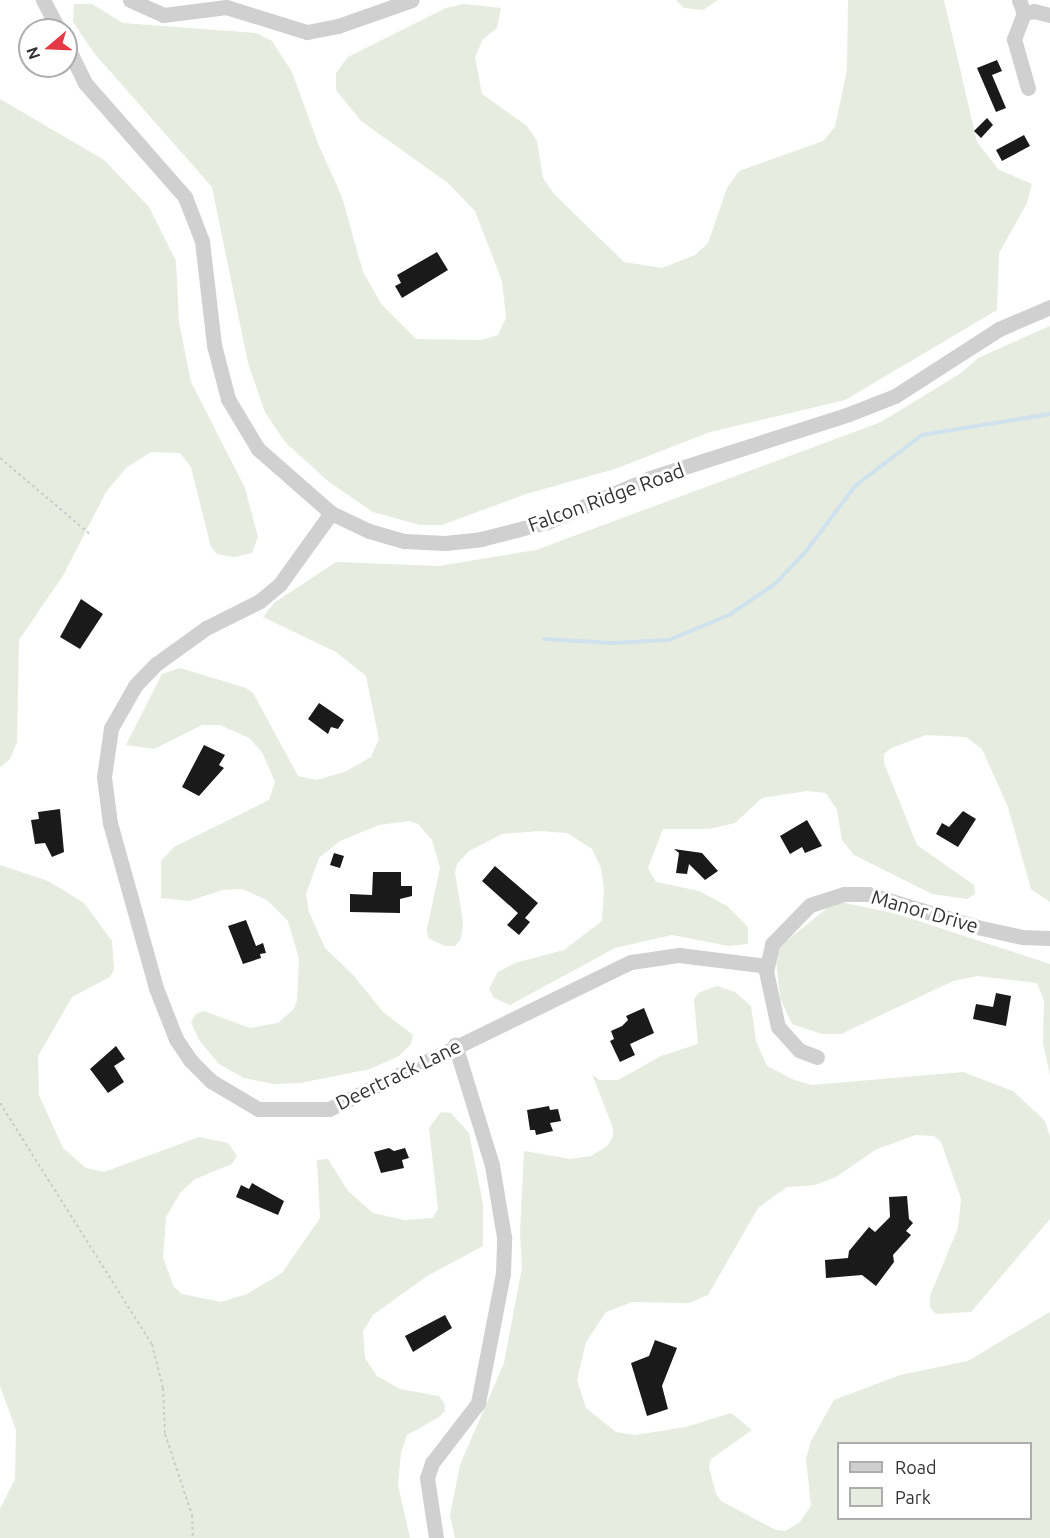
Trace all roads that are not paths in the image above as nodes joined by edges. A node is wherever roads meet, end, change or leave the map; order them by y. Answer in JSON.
{"nodes":[{"id":1,"x":43,"y":0,"type":"edge"},
{"id":2,"x":130,"y":0,"type":"edge"},
{"id":3,"x":412,"y":0,"type":"edge"},
{"id":4,"x":1021,"y":6,"type":"edge"},
{"id":5,"x":1050,"y":15,"type":"edge"},
{"id":6,"x":53,"y":18,"type":"edge"},
{"id":7,"x":78,"y":67,"type":"edge"},
{"id":8,"x":1028,"y":88,"type":"dead end"},
{"id":9,"x":1050,"y":308,"type":"edge"},
{"id":10,"x":330,"y":513,"type":"junction"},
{"id":11,"x":1050,"y":938,"type":"edge"},
{"id":12,"x":767,"y":966,"type":"junction"},
{"id":13,"x":455,"y":1045,"type":"junction"},
{"id":14,"x":817,"y":1057,"type":"dead end"},
{"id":15,"x":436,"y":1538,"type":"edge"}],
"edges":[{"from":1,"to":6,"type":"street"},
{"from":2,"to":3,"type":"street"},
{"from":4,"to":5,"type":"street"},
{"from":4,"to":8,"type":"street"},
{"from":7,"to":10,"type":"street","name":"Falcon Ridge Road"},
{"from":9,"to":10,"type":"street","name":"Falcon Ridge Road"},
{"from":10,"to":13,"type":"street","name":"Deertrack Lane"},
{"from":11,"to":12,"type":"street","name":"Manor Drive"},
{"from":12,"to":13,"type":"street","name":"Deertrack Lane"},
{"from":12,"to":14,"type":"street","name":"Manor Drive"},
{"from":13,"to":15,"type":"street"}]}
